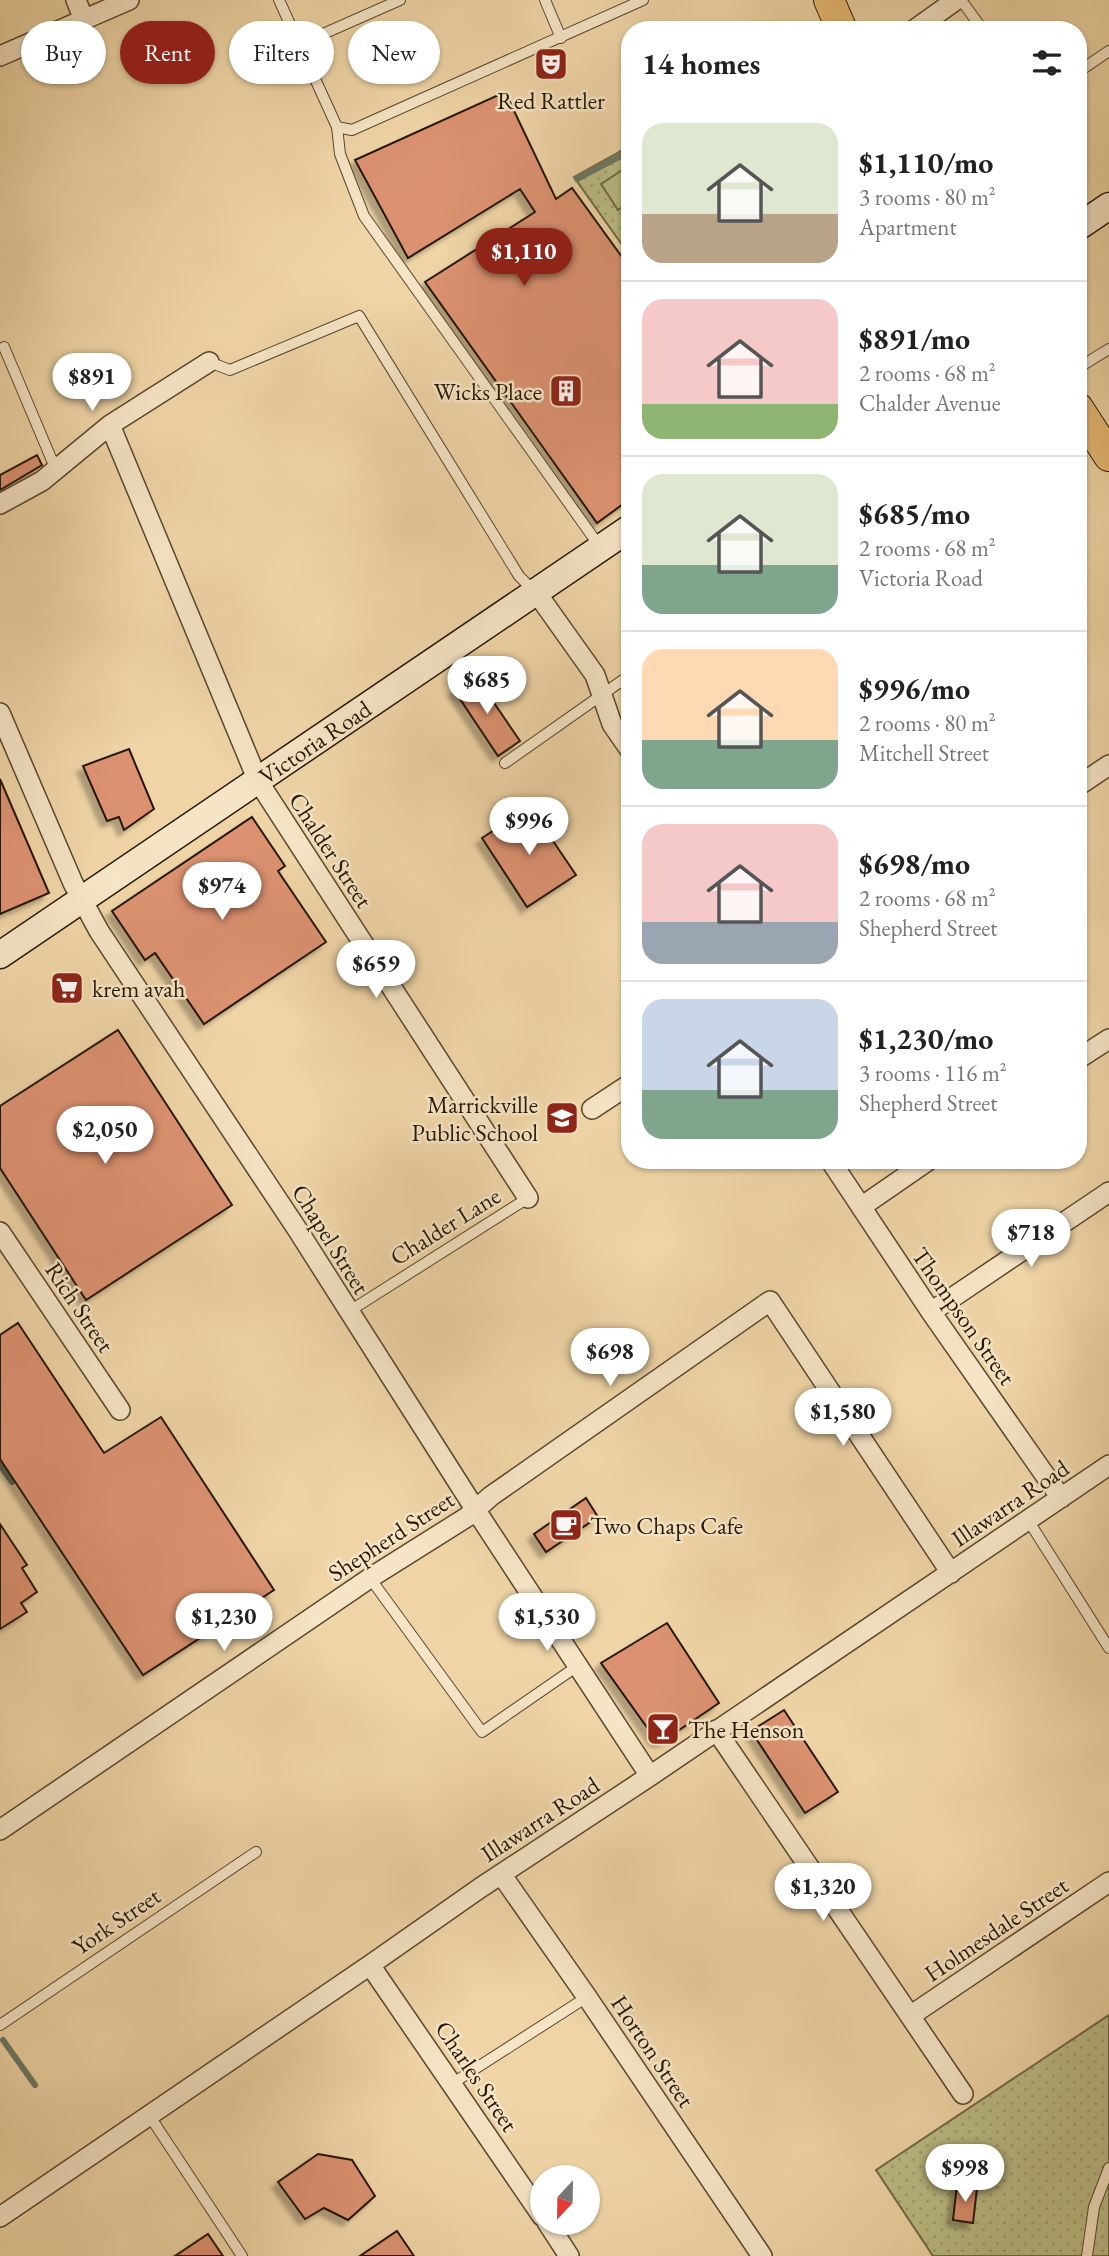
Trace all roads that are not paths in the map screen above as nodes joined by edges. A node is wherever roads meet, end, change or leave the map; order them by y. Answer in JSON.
{"nodes":[{"id":1,"x":76,"y":0,"type":"edge"},
{"id":2,"x":129,"y":0,"type":"edge"},
{"id":3,"x":279,"y":0,"type":"edge"},
{"id":4,"x":400,"y":0,"type":"edge"},
{"id":5,"x":545,"y":0,"type":"edge"},
{"id":6,"x":643,"y":0,"type":"edge"},
{"id":7,"x":829,"y":0,"type":"edge"},
{"id":8,"x":956,"y":0,"type":"edge"},
{"id":9,"x":961,"y":0,"type":"edge"},
{"id":10,"x":84,"y":20,"type":"junction"},
{"id":11,"x":288,"y":21,"type":"edge"},
{"id":12,"x":838,"y":21,"type":"edge"},
{"id":13,"x":927,"y":21,"type":"edge"},
{"id":14,"x":976,"y":21,"type":"edge"},
{"id":15,"x":334,"y":29,"type":"edge"},
{"id":16,"x":561,"y":38,"type":"junction"},
{"id":17,"x":1109,"y":51,"type":"edge"},
{"id":18,"x":0,"y":57,"type":"edge"},
{"id":19,"x":1087,"y":66,"type":"edge"},
{"id":20,"x":317,"y":84,"type":"edge"},
{"id":21,"x":337,"y":127,"type":"junction"},
{"id":22,"x":1109,"y":206,"type":"edge"},
{"id":23,"x":1087,"y":221,"type":"edge"},
{"id":24,"x":4,"y":347,"type":"dead end"},
{"id":25,"x":1109,"y":349,"type":"edge"},
{"id":26,"x":209,"y":362,"type":"joint"},
{"id":27,"x":1087,"y":362,"type":"edge"},
{"id":28,"x":1087,"y":422,"type":"edge"},
{"id":29,"x":110,"y":425,"type":"junction"},
{"id":30,"x":1109,"y":456,"type":"edge"},
{"id":31,"x":56,"y":470,"type":"junction"},
{"id":32,"x":0,"y":504,"type":"edge"},
{"id":33,"x":621,"y":534,"type":"edge"},
{"id":34,"x":601,"y":548,"type":"junction"},
{"id":35,"x":536,"y":592,"type":"junction"},
{"id":36,"x":621,"y":681,"type":"edge"},
{"id":37,"x":601,"y":695,"type":"junction"},
{"id":38,"x":0,"y":713,"type":"edge"},
{"id":39,"x":621,"y":737,"type":"edge"},
{"id":40,"x":505,"y":762,"type":"dead end"},
{"id":41,"x":1109,"y":765,"type":"edge"},
{"id":42,"x":1087,"y":780,"type":"edge"},
{"id":43,"x":258,"y":781,"type":"junction"},
{"id":44,"x":82,"y":900,"type":"junction"},
{"id":45,"x":0,"y":955,"type":"edge"},
{"id":46,"x":1109,"y":1039,"type":"edge"},
{"id":47,"x":1087,"y":1053,"type":"edge"},
{"id":48,"x":621,"y":1090,"type":"edge"},
{"id":49,"x":592,"y":1109,"type":"dead end"},
{"id":50,"x":836,"y":1169,"type":"edge"},
{"id":51,"x":916,"y":1169,"type":"edge"},
{"id":52,"x":1109,"y":1192,"type":"edge"},
{"id":53,"x":528,"y":1198,"type":"joint"},
{"id":54,"x":861,"y":1207,"type":"junction"},
{"id":55,"x":0,"y":1232,"type":"edge"},
{"id":56,"x":348,"y":1312,"type":"junction"},
{"id":57,"x":931,"y":1312,"type":"junction"},
{"id":58,"x":120,"y":1410,"type":"dead end"},
{"id":59,"x":1109,"y":1465,"type":"edge"},
{"id":60,"x":1061,"y":1497,"type":"junction"},
{"id":61,"x":475,"y":1509,"type":"junction"},
{"id":62,"x":1028,"y":1520,"type":"junction"},
{"id":63,"x":951,"y":1573,"type":"junction"},
{"id":64,"x":370,"y":1578,"type":"junction"},
{"id":65,"x":1109,"y":1648,"type":"edge"},
{"id":66,"x":579,"y":1665,"type":"junction"},
{"id":67,"x":716,"y":1730,"type":"junction"},
{"id":68,"x":650,"y":1776,"type":"junction"},
{"id":69,"x":0,"y":1830,"type":"edge"},
{"id":70,"x":256,"y":1852,"type":"dead end"},
{"id":71,"x":501,"y":1874,"type":"junction"},
{"id":72,"x":1109,"y":1882,"type":"edge"},
{"id":73,"x":370,"y":1965,"type":"junction"},
{"id":74,"x":587,"y":1997,"type":"junction"},
{"id":75,"x":910,"y":2016,"type":"junction"},
{"id":76,"x":0,"y":2025,"type":"edge"},
{"id":77,"x":453,"y":2083,"type":"junction"},
{"id":78,"x":963,"y":2094,"type":"dead end"},
{"id":79,"x":149,"y":2115,"type":"junction"},
{"id":80,"x":1109,"y":2168,"type":"edge"},
{"id":81,"x":530,"y":2198,"type":"edge"},
{"id":82,"x":0,"y":2217,"type":"edge"},
{"id":83,"x":555,"y":2235,"type":"edge"},
{"id":84,"x":242,"y":2256,"type":"edge"},
{"id":85,"x":569,"y":2256,"type":"edge"},
{"id":86,"x":762,"y":2256,"type":"edge"},
{"id":87,"x":1087,"y":2256,"type":"edge"}],
"edges":[{"from":1,"to":10,"type":"street"},
{"from":2,"to":10,"type":"street"},
{"from":3,"to":11,"type":"lane"},
{"from":4,"to":15,"type":"lane"},
{"from":5,"to":16,"type":"lane"},
{"from":6,"to":16,"type":"lane"},
{"from":7,"to":12,"type":"main road"},
{"from":8,"to":13,"type":"street"},
{"from":9,"to":14,"type":"lane"},
{"from":10,"to":18,"type":"street"},
{"from":16,"to":21,"type":"lane"},
{"from":17,"to":19,"type":"lane"},
{"from":20,"to":21,"type":"lane"},
{"from":21,"to":34,"type":"lane"},
{"from":22,"to":23,"type":"main road"},
{"from":24,"to":31,"type":"lane"},
{"from":25,"to":27,"type":"lane"},
{"from":26,"to":29,"type":"street"},
{"from":26,"to":35,"type":"lane"},
{"from":28,"to":30,"type":"main road"},
{"from":29,"to":31,"type":"street"},
{"from":29,"to":43,"type":"street","name":"Chalder Street"},
{"from":31,"to":32,"type":"street"},
{"from":33,"to":34,"type":"main road","name":"Victoria Road"},
{"from":34,"to":35,"type":"main road","name":"Victoria Road"},
{"from":35,"to":37,"type":"street"},
{"from":35,"to":43,"type":"main road","name":"Victoria Road"},
{"from":36,"to":37,"type":"lane"},
{"from":37,"to":39,"type":"street"},
{"from":37,"to":40,"type":"lane"},
{"from":38,"to":44,"type":"street","name":"Chapel Street"},
{"from":41,"to":42,"type":"street"},
{"from":43,"to":44,"type":"main road","name":"Victoria Road"},
{"from":43,"to":53,"type":"street","name":"Chalder Street"},
{"from":44,"to":45,"type":"main road","name":"Victoria Road"},
{"from":44,"to":56,"type":"street","name":"Chapel Street"},
{"from":46,"to":47,"type":"street"},
{"from":48,"to":49,"type":"street"},
{"from":50,"to":54,"type":"street","name":"Thompson Street"},
{"from":51,"to":54,"type":"street"},
{"from":52,"to":57,"type":"street"},
{"from":53,"to":56,"type":"lane","name":"Chalder Lane"},
{"from":54,"to":57,"type":"street","name":"Thompson Street"},
{"from":55,"to":58,"type":"street","name":"Rich Street"},
{"from":56,"to":61,"type":"street","name":"Chapel Street"},
{"from":57,"to":60,"type":"street","name":"Thompson Street"},
{"from":59,"to":60,"type":"street","name":"Illawarra Road"},
{"from":60,"to":62,"type":"street","name":"Illawarra Road"},
{"from":61,"to":63,"type":"street","name":"Shepherd Street"},
{"from":61,"to":64,"type":"street","name":"Shepherd Street"},
{"from":61,"to":66,"type":"street","name":"Chapel Street"},
{"from":62,"to":63,"type":"street","name":"Illawarra Road"},
{"from":62,"to":65,"type":"lane"},
{"from":63,"to":67,"type":"street","name":"Illawarra Road"},
{"from":64,"to":66,"type":"lane"},
{"from":64,"to":69,"type":"street","name":"Shepherd Street"},
{"from":66,"to":68,"type":"street","name":"Chapel Street"},
{"from":67,"to":68,"type":"street","name":"Illawarra Road"},
{"from":67,"to":75,"type":"street"},
{"from":68,"to":71,"type":"street","name":"Illawarra Road"},
{"from":70,"to":76,"type":"lane","name":"York Street"},
{"from":71,"to":73,"type":"street","name":"Illawarra Road"},
{"from":71,"to":74,"type":"street","name":"Horton Street"},
{"from":72,"to":75,"type":"street","name":"Holmesdale Street"},
{"from":73,"to":77,"type":"street","name":"Charles Street"},
{"from":73,"to":79,"type":"street","name":"Illawarra Road"},
{"from":74,"to":77,"type":"lane"},
{"from":74,"to":86,"type":"street","name":"Horton Street"},
{"from":75,"to":78,"type":"street"},
{"from":77,"to":81,"type":"street","name":"Charles Street"},
{"from":79,"to":82,"type":"street","name":"Illawarra Road"},
{"from":79,"to":84,"type":"lane"},
{"from":80,"to":87,"type":"lane"},
{"from":83,"to":85,"type":"street"}]}
